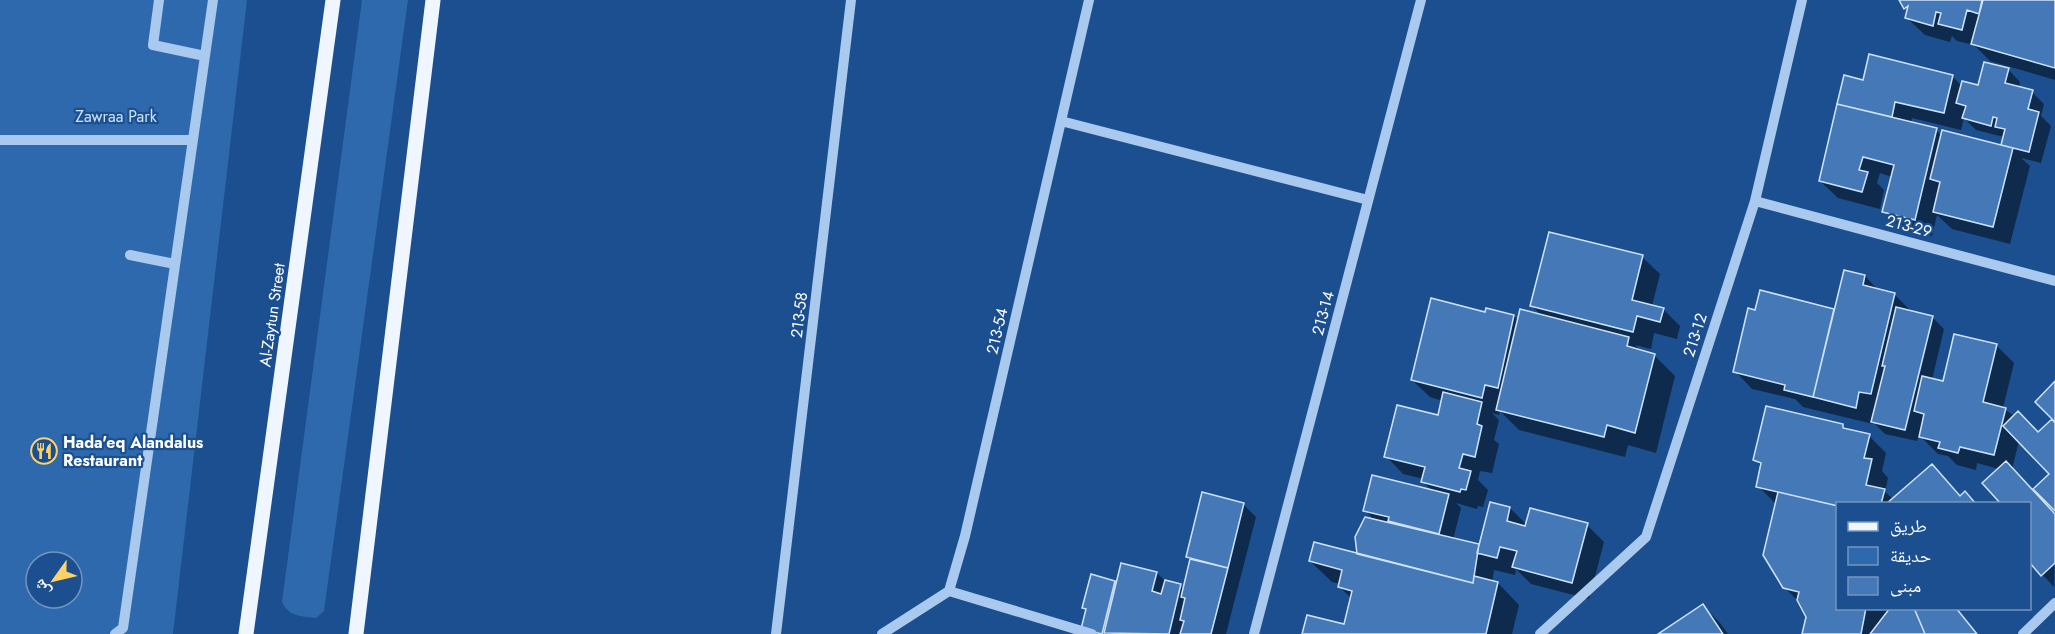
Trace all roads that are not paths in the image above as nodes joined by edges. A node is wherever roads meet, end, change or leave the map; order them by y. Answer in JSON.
{"nodes":[{"id":1,"x":159,"y":0,"type":"edge"},
{"id":2,"x":213,"y":0,"type":"edge"},
{"id":3,"x":333,"y":0,"type":"edge"},
{"id":4,"x":433,"y":0,"type":"edge"},
{"id":5,"x":851,"y":0,"type":"edge"},
{"id":6,"x":1089,"y":0,"type":"edge"},
{"id":7,"x":1421,"y":0,"type":"edge"},
{"id":8,"x":1802,"y":0,"type":"edge"},
{"id":9,"x":205,"y":56,"type":"junction"},
{"id":10,"x":1061,"y":121,"type":"junction"},
{"id":11,"x":0,"y":140,"type":"edge"},
{"id":12,"x":192,"y":140,"type":"junction"},
{"id":13,"x":1368,"y":200,"type":"junction"},
{"id":14,"x":1755,"y":201,"type":"junction"},
{"id":15,"x":130,"y":255,"type":"dead end"},
{"id":16,"x":175,"y":264,"type":"junction"},
{"id":17,"x":2055,"y":281,"type":"edge"},
{"id":18,"x":950,"y":591,"type":"junction"},
{"id":19,"x":2055,"y":603,"type":"edge"},
{"id":20,"x":115,"y":634,"type":"edge"},
{"id":21,"x":246,"y":634,"type":"edge"},
{"id":22,"x":356,"y":634,"type":"edge"},
{"id":23,"x":776,"y":634,"type":"edge"},
{"id":24,"x":882,"y":634,"type":"edge"},
{"id":25,"x":1092,"y":634,"type":"edge"},
{"id":26,"x":1254,"y":634,"type":"edge"},
{"id":27,"x":1540,"y":634,"type":"edge"},
{"id":28,"x":2024,"y":634,"type":"edge"}],
"edges":[{"from":1,"to":9,"type":"street"},
{"from":2,"to":9,"type":"street"},
{"from":3,"to":21,"type":"main road","name":"Al-Zaytun Street"},
{"from":4,"to":22,"type":"main road"},
{"from":5,"to":23,"type":"street","name":"213-58"},
{"from":6,"to":10,"type":"street","name":"213-54"},
{"from":7,"to":13,"type":"street","name":"213-14"},
{"from":8,"to":14,"type":"street","name":"213-12"},
{"from":9,"to":12,"type":"street"},
{"from":10,"to":13,"type":"street"},
{"from":10,"to":18,"type":"street","name":"213-54"},
{"from":11,"to":12,"type":"street"},
{"from":12,"to":16,"type":"street"},
{"from":13,"to":26,"type":"street","name":"213-14"},
{"from":14,"to":17,"type":"street","name":"213-29"},
{"from":14,"to":27,"type":"street","name":"213-12"},
{"from":15,"to":16,"type":"street"},
{"from":16,"to":20,"type":"street"},
{"from":18,"to":24,"type":"street"},
{"from":18,"to":25,"type":"street"},
{"from":19,"to":28,"type":"street"}]}
